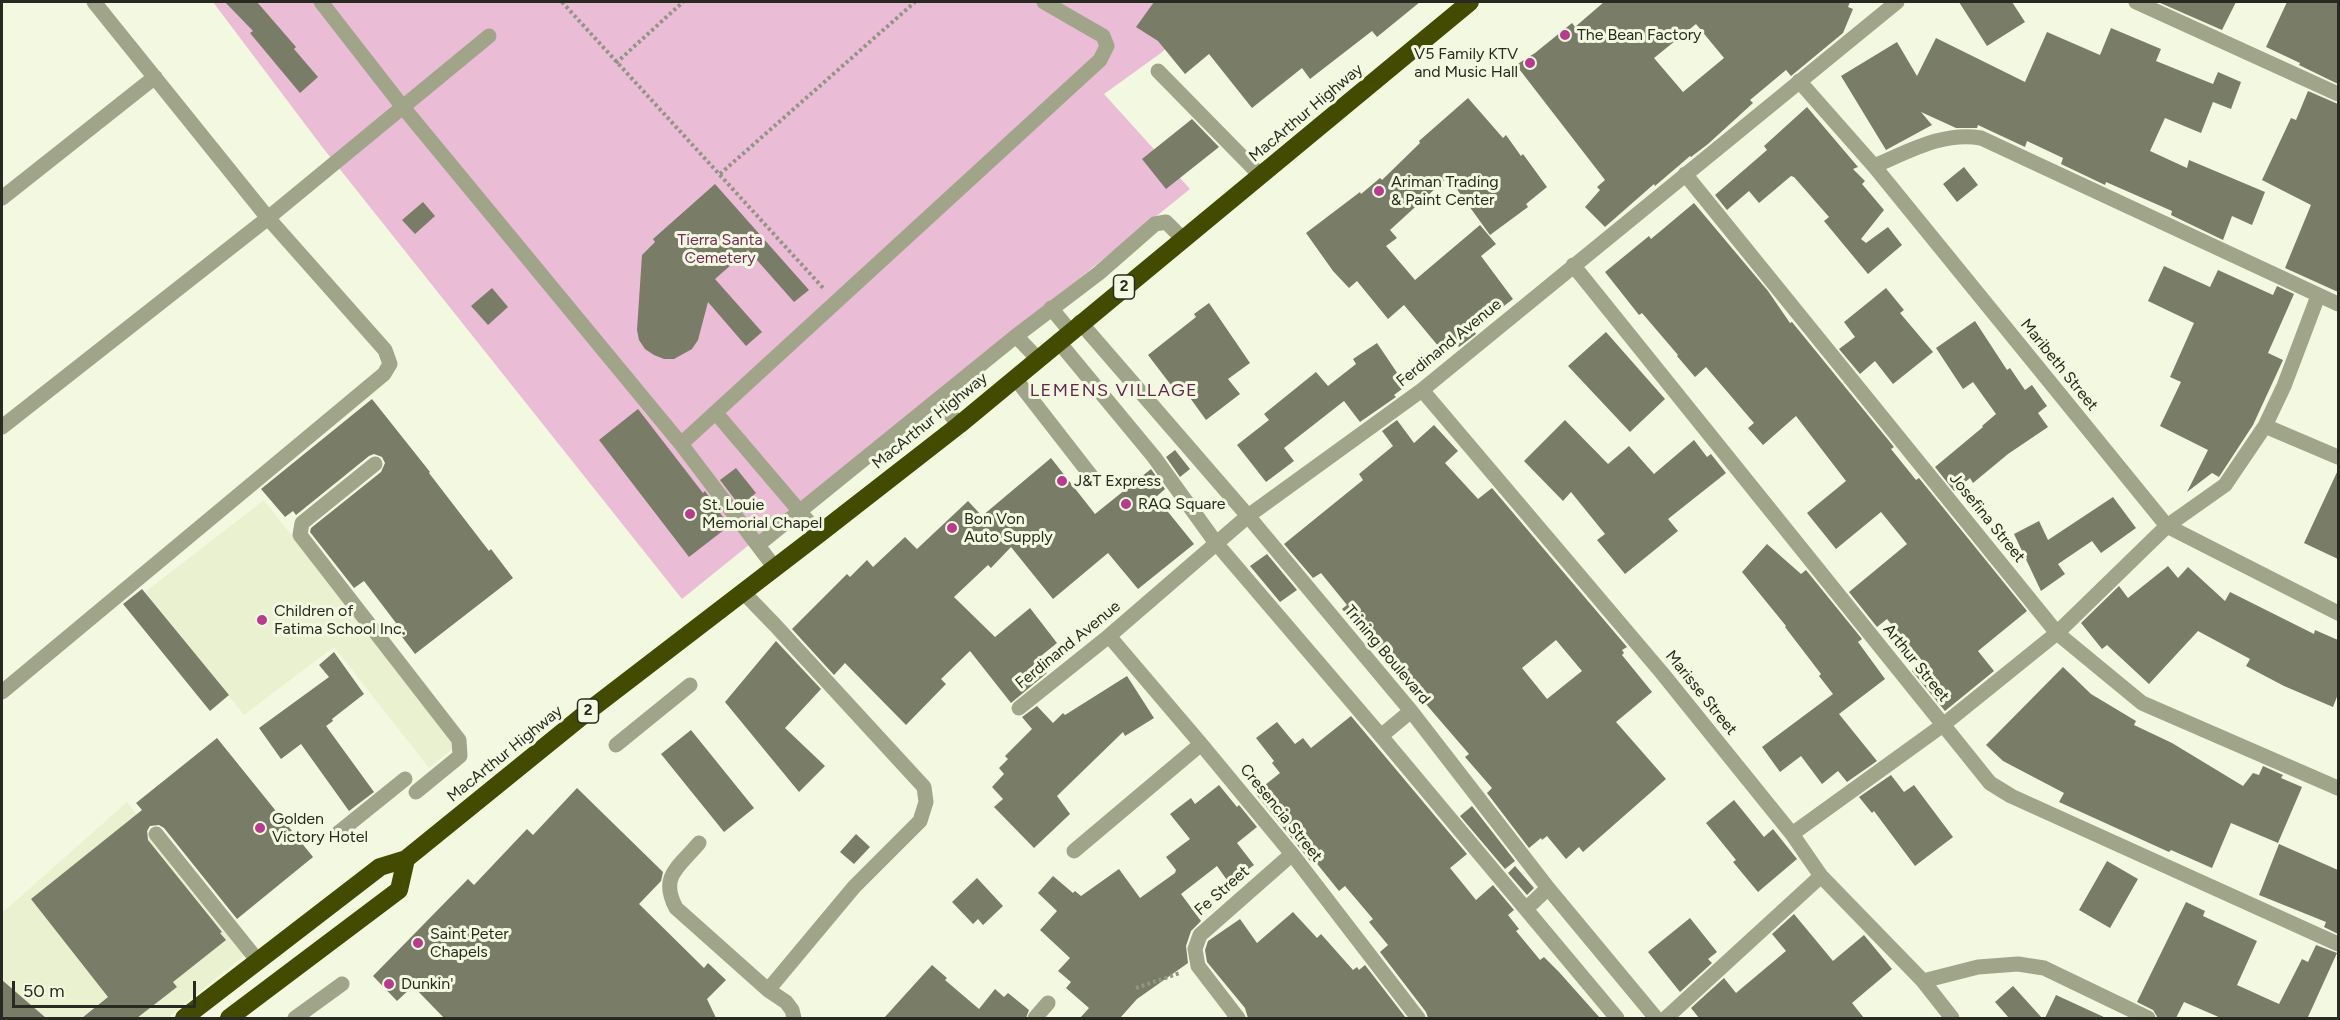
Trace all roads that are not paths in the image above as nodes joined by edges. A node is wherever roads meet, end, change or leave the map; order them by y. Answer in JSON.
{"nodes":[{"id":1,"x":94,"y":2,"type":"edge"},
{"id":2,"x":321,"y":2,"type":"edge"},
{"id":3,"x":1044,"y":2,"type":"edge"},
{"id":4,"x":1470,"y":2,"type":"edge"},
{"id":5,"x":1897,"y":2,"type":"edge"},
{"id":6,"x":2136,"y":2,"type":"edge"},
{"id":7,"x":489,"y":36,"type":"dead end"},
{"id":8,"x":1158,"y":70,"type":"dead end"},
{"id":9,"x":155,"y":77,"type":"junction"},
{"id":10,"x":1799,"y":81,"type":"junction"},
{"id":11,"x":2338,"y":94,"type":"edge"},
{"id":12,"x":402,"y":106,"type":"junction"},
{"id":13,"x":1874,"y":166,"type":"junction"},
{"id":14,"x":1685,"y":174,"type":"junction"},
{"id":15,"x":1261,"y":176,"type":"junction"},
{"id":16,"x":2,"y":198,"type":"edge"},
{"id":17,"x":268,"y":218,"type":"junction"},
{"id":18,"x":1183,"y":239,"type":"junction"},
{"id":19,"x":1573,"y":265,"type":"junction"},
{"id":20,"x":2318,"y":296,"type":"junction"},
{"id":21,"x":2338,"y":304,"type":"edge"},
{"id":22,"x":1051,"y":308,"type":"junction"},
{"id":23,"x":1069,"y":331,"type":"junction"},
{"id":24,"x":1016,"y":336,"type":"junction"},
{"id":25,"x":1038,"y":358,"type":"junction"},
{"id":26,"x":1015,"y":378,"type":"junction"},
{"id":27,"x":1422,"y":390,"type":"junction"},
{"id":28,"x":938,"y":399,"type":"junction"},
{"id":29,"x":716,"y":413,"type":"junction"},
{"id":30,"x":958,"y":425,"type":"junction"},
{"id":31,"x":2265,"y":426,"type":"junction"},
{"id":32,"x":2,"y":427,"type":"edge"},
{"id":33,"x":681,"y":444,"type":"junction"},
{"id":34,"x":2338,"y":457,"type":"edge"},
{"id":35,"x":375,"y":464,"type":"dead end"},
{"id":36,"x":1092,"y":477,"type":"dead end"},
{"id":37,"x":799,"y":512,"type":"junction"},
{"id":38,"x":1248,"y":516,"type":"junction"},
{"id":39,"x":2168,"y":526,"type":"junction"},
{"id":40,"x":819,"y":534,"type":"junction"},
{"id":41,"x":1216,"y":543,"type":"junction"},
{"id":42,"x":758,"y":545,"type":"junction"},
{"id":43,"x":776,"y":568,"type":"junction"},
{"id":44,"x":743,"y":592,"type":"junction"},
{"id":45,"x":2338,"y":613,"type":"edge"},
{"id":46,"x":2056,"y":633,"type":"junction"},
{"id":47,"x":1109,"y":636,"type":"junction"},
{"id":48,"x":690,"y":685,"type":"dead end"},
{"id":49,"x":2,"y":692,"type":"edge"},
{"id":50,"x":1019,"y":708,"type":"dead end"},
{"id":51,"x":1410,"y":711,"type":"junction"},
{"id":52,"x":1943,"y":725,"type":"junction"},
{"id":53,"x":1381,"y":736,"type":"junction"},
{"id":54,"x":1202,"y":744,"type":"junction"},
{"id":55,"x":616,"y":745,"type":"dead end"},
{"id":56,"x":405,"y":779,"type":"dead end"},
{"id":57,"x":2338,"y":788,"type":"edge"},
{"id":58,"x":416,"y":792,"type":"dead end"},
{"id":59,"x":338,"y":833,"type":"dead end"},
{"id":60,"x":156,"y":834,"type":"dead end"},
{"id":61,"x":1792,"y":834,"type":"junction"},
{"id":62,"x":699,"y":843,"type":"dead end"},
{"id":63,"x":1074,"y":851,"type":"dead end"},
{"id":64,"x":1292,"y":854,"type":"junction"},
{"id":65,"x":406,"y":859,"type":"junction"},
{"id":66,"x":1821,"y":876,"type":"junction"},
{"id":67,"x":1548,"y":888,"type":"junction"},
{"id":68,"x":1526,"y":909,"type":"junction"},
{"id":69,"x":2338,"y":945,"type":"edge"},
{"id":70,"x":258,"y":961,"type":"junction"},
{"id":71,"x":1923,"y":981,"type":"junction"},
{"id":72,"x":342,"y":984,"type":"dead end"},
{"id":73,"x":768,"y":990,"type":"junction"},
{"id":74,"x":1048,"y":1003,"type":"dead end"},
{"id":75,"x":184,"y":1018,"type":"edge"},
{"id":76,"x":230,"y":1018,"type":"edge"},
{"id":77,"x":295,"y":1018,"type":"edge"},
{"id":78,"x":794,"y":1018,"type":"edge"},
{"id":79,"x":1035,"y":1018,"type":"edge"},
{"id":80,"x":1238,"y":1018,"type":"edge"},
{"id":81,"x":1418,"y":1018,"type":"edge"},
{"id":82,"x":1617,"y":1018,"type":"edge"},
{"id":83,"x":1656,"y":1018,"type":"edge"},
{"id":84,"x":1666,"y":1018,"type":"edge"},
{"id":85,"x":1952,"y":1018,"type":"edge"},
{"id":86,"x":2148,"y":1018,"type":"edge"}],
"edges":[{"from":1,"to":9,"type":"street"},
{"from":2,"to":12,"type":"street"},
{"from":3,"to":29,"type":"street"},
{"from":4,"to":15,"type":"highway","name":"MacArthur Highway","number":"2"},
{"from":5,"to":10,"type":"street","name":"Ferdinand Avenue"},
{"from":6,"to":11,"type":"street"},
{"from":7,"to":12,"type":"street"},
{"from":8,"to":15,"type":"street"},
{"from":9,"to":16,"type":"street"},
{"from":9,"to":17,"type":"street"},
{"from":10,"to":13,"type":"street","name":"Maribeth Street"},
{"from":10,"to":14,"type":"street","name":"Ferdinand Avenue"},
{"from":12,"to":17,"type":"street"},
{"from":12,"to":33,"type":"street"},
{"from":13,"to":20,"type":"street"},
{"from":13,"to":39,"type":"street","name":"Maribeth Street"},
{"from":14,"to":19,"type":"street","name":"Ferdinand Avenue"},
{"from":14,"to":46,"type":"street","name":"Josefina Street"},
{"from":15,"to":18,"type":"highway","name":"MacArthur Highway","number":"2"},
{"from":17,"to":32,"type":"street"},
{"from":17,"to":49,"type":"street"},
{"from":18,"to":22,"type":"street"},
{"from":18,"to":23,"type":"highway","name":"MacArthur Highway","number":"2"},
{"from":19,"to":27,"type":"street","name":"Ferdinand Avenue"},
{"from":19,"to":52,"type":"street","name":"Arthur Street"},
{"from":20,"to":21,"type":"street"},
{"from":20,"to":31,"type":"street"},
{"from":22,"to":23,"type":"street"},
{"from":22,"to":24,"type":"street"},
{"from":23,"to":25,"type":"highway","name":"MacArthur Highway","number":"2"},
{"from":23,"to":38,"type":"street","name":"Trining Boulevard"},
{"from":23,"to":41,"type":"street"},
{"from":24,"to":25,"type":"street"},
{"from":24,"to":28,"type":"street"},
{"from":25,"to":26,"type":"highway","name":"MacArthur Highway","number":"2"},
{"from":26,"to":30,"type":"highway","name":"MacArthur Highway","number":"2"},
{"from":26,"to":36,"type":"street"},
{"from":27,"to":38,"type":"street","name":"Ferdinand Avenue"},
{"from":27,"to":61,"type":"street","name":"Marisse Street"},
{"from":28,"to":30,"type":"street"},
{"from":28,"to":37,"type":"street"},
{"from":29,"to":33,"type":"street"},
{"from":29,"to":37,"type":"street"},
{"from":30,"to":40,"type":"highway","name":"MacArthur Highway","number":"2"},
{"from":31,"to":34,"type":"street"},
{"from":31,"to":39,"type":"street"},
{"from":33,"to":42,"type":"street"},
{"from":35,"to":58,"type":"street"},
{"from":37,"to":40,"type":"street"},
{"from":37,"to":42,"type":"street"},
{"from":38,"to":41,"type":"street","name":"Ferdinand Avenue"},
{"from":38,"to":51,"type":"street","name":"Trining Boulevard"},
{"from":39,"to":45,"type":"street","name":"Maribeth Street"},
{"from":39,"to":46,"type":"street"},
{"from":40,"to":43,"type":"highway","name":"MacArthur Highway","number":"2"},
{"from":41,"to":47,"type":"street","name":"Ferdinand Avenue"},
{"from":41,"to":53,"type":"street"},
{"from":42,"to":43,"type":"street"},
{"from":43,"to":44,"type":"highway","name":"MacArthur Highway","number":"2"},
{"from":44,"to":65,"type":"highway","name":"MacArthur Highway","number":"2"},
{"from":44,"to":73,"type":"street"},
{"from":46,"to":52,"type":"street"},
{"from":46,"to":57,"type":"street","name":"Josefina Street"},
{"from":47,"to":50,"type":"street","name":"Ferdinand Avenue"},
{"from":47,"to":54,"type":"street","name":"Cresencia Street"},
{"from":48,"to":55,"type":"street"},
{"from":51,"to":53,"type":"street"},
{"from":51,"to":67,"type":"street","name":"Trining Boulevard"},
{"from":52,"to":61,"type":"street"},
{"from":52,"to":69,"type":"street","name":"Arthur Street"},
{"from":53,"to":68,"type":"street"},
{"from":54,"to":63,"type":"street"},
{"from":54,"to":64,"type":"street","name":"Cresencia Street"},
{"from":56,"to":59,"type":"street"},
{"from":60,"to":70,"type":"street"},
{"from":61,"to":66,"type":"street","name":"Marisse Street"},
{"from":62,"to":73,"type":"street"},
{"from":64,"to":80,"type":"street","name":"Fe Street"},
{"from":64,"to":81,"type":"street","name":"Cresencia Street"},
{"from":65,"to":70,"type":"highway","name":"MacArthur Highway","number":"2"},
{"from":65,"to":76,"type":"highway"},
{"from":66,"to":71,"type":"street","name":"Marisse Street"},
{"from":66,"to":84,"type":"street"},
{"from":67,"to":68,"type":"street"},
{"from":67,"to":83,"type":"street","name":"Trining Boulevard"},
{"from":68,"to":82,"type":"street"},
{"from":70,"to":75,"type":"highway","name":"MacArthur Highway","number":"2"},
{"from":71,"to":85,"type":"street","name":"Marisse Street"},
{"from":71,"to":86,"type":"street"},
{"from":72,"to":77,"type":"street"},
{"from":73,"to":78,"type":"street"},
{"from":74,"to":79,"type":"street"}]}
